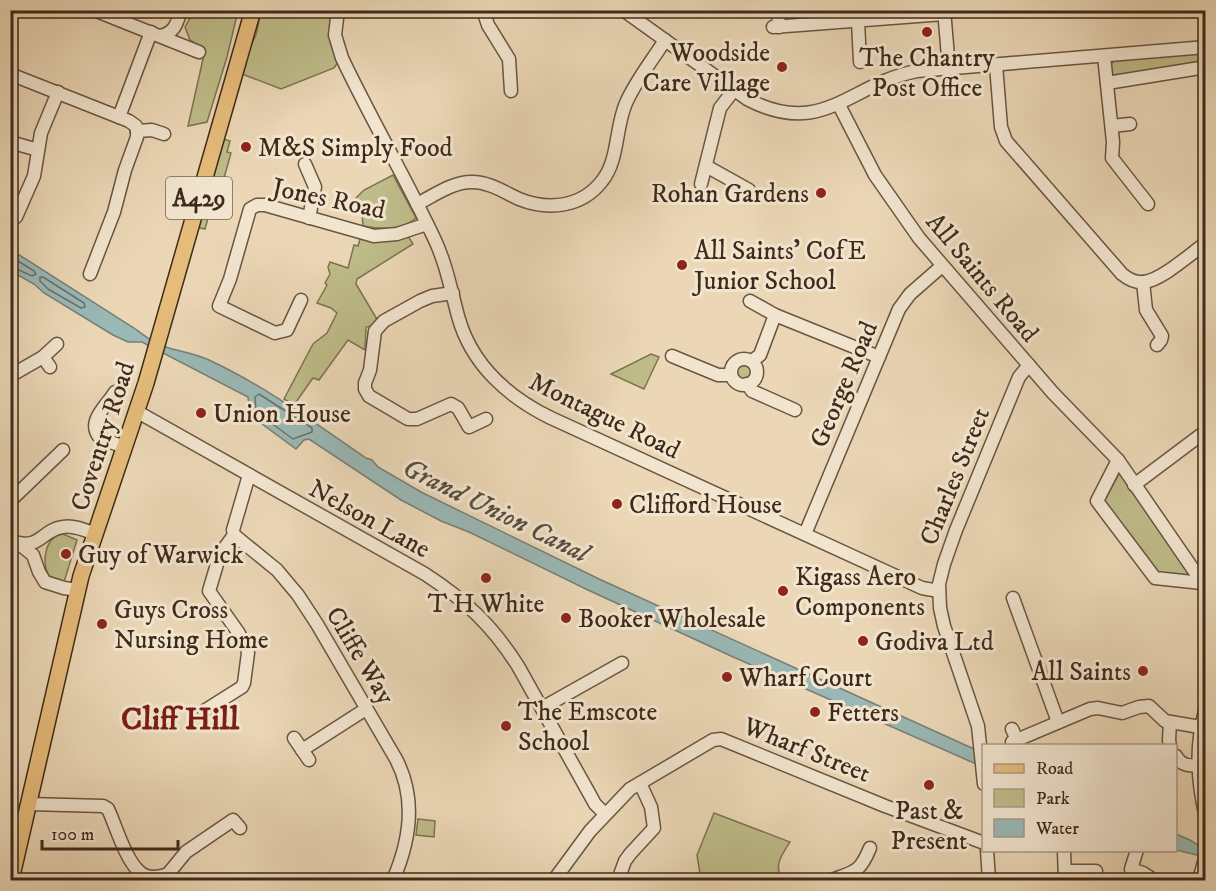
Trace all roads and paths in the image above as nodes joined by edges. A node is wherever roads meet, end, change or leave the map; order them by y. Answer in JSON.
{"nodes":[{"id":1,"x":94,"y":10,"type":"edge"},
{"id":2,"x":181,"y":10,"type":"edge"},
{"id":3,"x":253,"y":10,"type":"edge"},
{"id":4,"x":338,"y":10,"type":"edge"},
{"id":5,"x":483,"y":10,"type":"edge"},
{"id":6,"x":623,"y":10,"type":"edge"},
{"id":7,"x":944,"y":12,"type":"edge"},
{"id":8,"x":778,"y":13,"type":"dead end"},
{"id":9,"x":858,"y":21,"type":"junction"},
{"id":10,"x":156,"y":34,"type":"junction"},
{"id":11,"x":665,"y":40,"type":"junction"},
{"id":12,"x":1206,"y":47,"type":"edge"},
{"id":13,"x":199,"y":52,"type":"dead end"},
{"id":14,"x":1104,"y":56,"type":"junction"},
{"id":15,"x":860,"y":62,"type":"dead end"},
{"id":16,"x":996,"y":65,"type":"junction"},
{"id":17,"x":1206,"y":67,"type":"edge"},
{"id":18,"x":949,"y":68,"type":"junction"},
{"id":19,"x":10,"y":74,"type":"edge"},
{"id":20,"x":1107,"y":83,"type":"junction"},
{"id":21,"x":734,"y":90,"type":"junction"},
{"id":22,"x":511,"y":91,"type":"dead end"},
{"id":23,"x":58,"y":92,"type":"junction"},
{"id":24,"x":839,"y":105,"type":"junction"},
{"id":25,"x":119,"y":117,"type":"junction"},
{"id":26,"x":1130,"y":124,"type":"dead end"},
{"id":27,"x":1112,"y":126,"type":"junction"},
{"id":28,"x":137,"y":131,"type":"junction"},
{"id":29,"x":164,"y":134,"type":"dead end"},
{"id":30,"x":10,"y":141,"type":"edge"},
{"id":31,"x":38,"y":150,"type":"junction"},
{"id":32,"x":305,"y":164,"type":"dead end"},
{"id":33,"x":706,"y":166,"type":"junction"},
{"id":34,"x":701,"y":184,"type":"dead end"},
{"id":35,"x":749,"y":190,"type":"dead end"},
{"id":36,"x":417,"y":204,"type":"junction"},
{"id":37,"x":1148,"y":204,"type":"dead end"},
{"id":38,"x":20,"y":213,"type":"dead end"},
{"id":39,"x":309,"y":218,"type":"junction"},
{"id":40,"x":428,"y":224,"type":"junction"},
{"id":41,"x":1206,"y":243,"type":"edge"},
{"id":42,"x":89,"y":265,"type":"dead end"},
{"id":43,"x":942,"y":266,"type":"junction"},
{"id":44,"x":1143,"y":282,"type":"junction"},
{"id":45,"x":453,"y":293,"type":"junction"},
{"id":46,"x":302,"y":301,"type":"dead end"},
{"id":47,"x":750,"y":301,"type":"dead end"},
{"id":48,"x":775,"y":315,"type":"junction"},
{"id":49,"x":57,"y":344,"type":"dead end"},
{"id":50,"x":1157,"y":345,"type":"dead end"},
{"id":51,"x":672,"y":356,"type":"dead end"},
{"id":52,"x":879,"y":357,"type":"junction"},
{"id":53,"x":752,"y":361,"type":"junction"},
{"id":54,"x":1029,"y":365,"type":"junction"},
{"id":55,"x":731,"y":375,"type":"junction"},
{"id":56,"x":10,"y":376,"type":"edge"},
{"id":57,"x":747,"y":384,"type":"junction"},
{"id":58,"x":116,"y":398,"type":"dead end"},
{"id":59,"x":795,"y":410,"type":"dead end"},
{"id":60,"x":136,"y":411,"type":"junction"},
{"id":61,"x":486,"y":419,"type":"dead end"},
{"id":62,"x":1206,"y":431,"type":"edge"},
{"id":63,"x":125,"y":447,"type":"junction"},
{"id":64,"x":63,"y":450,"type":"dead end"},
{"id":65,"x":1118,"y":460,"type":"junction"},
{"id":66,"x":249,"y":475,"type":"junction"},
{"id":67,"x":1134,"y":485,"type":"junction"},
{"id":68,"x":10,"y":501,"type":"edge"},
{"id":69,"x":95,"y":534,"type":"junction"},
{"id":70,"x":806,"y":534,"type":"junction"},
{"id":71,"x":47,"y":535,"type":"junction"},
{"id":72,"x":234,"y":535,"type":"junction"},
{"id":73,"x":14,"y":542,"type":"edge"},
{"id":74,"x":37,"y":567,"type":"junction"},
{"id":75,"x":1204,"y":585,"type":"edge"},
{"id":76,"x":78,"y":590,"type":"junction"},
{"id":77,"x":939,"y":591,"type":"junction"},
{"id":78,"x":10,"y":593,"type":"edge"},
{"id":79,"x":1014,"y":597,"type":"dead end"},
{"id":80,"x":10,"y":598,"type":"edge"},
{"id":81,"x":621,"y":663,"type":"dead end"},
{"id":82,"x":1206,"y":707,"type":"edge"},
{"id":83,"x":542,"y":708,"type":"junction"},
{"id":84,"x":366,"y":709,"type":"junction"},
{"id":85,"x":204,"y":711,"type":"dead end"},
{"id":86,"x":1058,"y":722,"type":"junction"},
{"id":87,"x":1170,"y":723,"type":"junction"},
{"id":88,"x":1200,"y":727,"type":"junction"},
{"id":89,"x":1014,"y":737,"type":"dead end"},
{"id":90,"x":294,"y":738,"type":"dead end"},
{"id":91,"x":1170,"y":744,"type":"edge"},
{"id":92,"x":1177,"y":757,"type":"edge"},
{"id":93,"x":982,"y":760,"type":"edge"},
{"id":94,"x":1202,"y":765,"type":"edge"},
{"id":95,"x":640,"y":783,"type":"junction"},
{"id":96,"x":28,"y":804,"type":"junction"},
{"id":97,"x":604,"y":813,"type":"junction"},
{"id":98,"x":1206,"y":818,"type":"edge"},
{"id":99,"x":240,"y":828,"type":"dead end"},
{"id":100,"x":982,"y":842,"type":"edge"},
{"id":101,"x":870,"y":848,"type":"dead end"},
{"id":102,"x":987,"y":852,"type":"edge"},
{"id":103,"x":1064,"y":852,"type":"edge"},
{"id":104,"x":1136,"y":852,"type":"edge"},
{"id":105,"x":1204,"y":859,"type":"edge"},
{"id":106,"x":1096,"y":871,"type":"dead end"},
{"id":107,"x":1065,"y":876,"type":"edge"},
{"id":108,"x":143,"y":878,"type":"edge"},
{"id":109,"x":11,"y":880,"type":"edge"},
{"id":110,"x":393,"y":880,"type":"edge"},
{"id":111,"x":554,"y":880,"type":"edge"},
{"id":112,"x":618,"y":880,"type":"edge"},
{"id":113,"x":832,"y":880,"type":"edge"},
{"id":114,"x":989,"y":880,"type":"edge"},
{"id":115,"x":1154,"y":880,"type":"edge"},
{"id":116,"x":1199,"y":880,"type":"edge"}],
"edges":[{"from":1,"to":10,"type":"street"},
{"from":2,"to":10,"type":"street"},
{"from":3,"to":60,"type":"main road","name":"Coventry Road","number":"A429"},
{"from":4,"to":36,"type":"street","name":"Montague Road"},
{"from":5,"to":22,"type":"street"},
{"from":6,"to":11,"type":"street"},
{"from":7,"to":9,"type":"street"},
{"from":7,"to":18,"type":"street"},
{"from":8,"to":9,"type":"street"},
{"from":9,"to":15,"type":"street"},
{"from":10,"to":13,"type":"street"},
{"from":10,"to":25,"type":"street"},
{"from":11,"to":21,"type":"street"},
{"from":11,"to":36,"type":"street"},
{"from":12,"to":14,"type":"street"},
{"from":14,"to":16,"type":"street"},
{"from":14,"to":20,"type":"street"},
{"from":16,"to":18,"type":"street"},
{"from":16,"to":44,"type":"street"},
{"from":17,"to":20,"type":"street"},
{"from":18,"to":24,"type":"street"},
{"from":19,"to":23,"type":"street"},
{"from":20,"to":27,"type":"street"},
{"from":21,"to":24,"type":"street"},
{"from":21,"to":33,"type":"street"},
{"from":23,"to":25,"type":"street"},
{"from":23,"to":31,"type":"street"},
{"from":24,"to":43,"type":"street","name":"All Saints Road"},
{"from":25,"to":28,"type":"street"},
{"from":26,"to":27,"type":"street"},
{"from":27,"to":37,"type":"street"},
{"from":28,"to":29,"type":"street"},
{"from":28,"to":42,"type":"street"},
{"from":30,"to":31,"type":"street"},
{"from":31,"to":38,"type":"street"},
{"from":32,"to":39,"type":"street"},
{"from":33,"to":34,"type":"street"},
{"from":33,"to":35,"type":"street"},
{"from":36,"to":40,"type":"street","name":"Montague Road"},
{"from":39,"to":40,"type":"street","name":"Jones Road"},
{"from":39,"to":46,"type":"street","name":"Jones Road"},
{"from":40,"to":45,"type":"street","name":"Montague Road"},
{"from":41,"to":44,"type":"street"},
{"from":43,"to":52,"type":"street","name":"George Road"},
{"from":43,"to":54,"type":"street","name":"All Saints Road"},
{"from":44,"to":50,"type":"street"},
{"from":45,"to":61,"type":"street"},
{"from":45,"to":70,"type":"street","name":"Montague Road"},
{"from":47,"to":48,"type":"street"},
{"from":48,"to":52,"type":"street"},
{"from":48,"to":53,"type":"street"},
{"from":49,"to":56,"type":"street"},
{"from":51,"to":55,"type":"street"},
{"from":52,"to":70,"type":"street","name":"George Road"},
{"from":53,"to":55,"type":"street"},
{"from":53,"to":57,"type":"street"},
{"from":54,"to":65,"type":"street","name":"All Saints Road"},
{"from":54,"to":77,"type":"street","name":"Charles Street"},
{"from":55,"to":57,"type":"street"},
{"from":57,"to":59,"type":"street"},
{"from":58,"to":63,"type":"street"},
{"from":60,"to":63,"type":"main road","name":"Coventry Road","number":"A429"},
{"from":60,"to":66,"type":"street","name":"Nelson Lane"},
{"from":62,"to":67,"type":"street"},
{"from":63,"to":69,"type":"main road","name":"Coventry Road","number":"A429"},
{"from":64,"to":68,"type":"street"},
{"from":65,"to":67,"type":"street","name":"All Saints Road"},
{"from":65,"to":75,"type":"street","name":"All Saints Road"},
{"from":66,"to":72,"type":"street"},
{"from":66,"to":83,"type":"street","name":"Nelson Lane"},
{"from":67,"to":75,"type":"street","name":"All Saints Road"},
{"from":69,"to":71,"type":"street"},
{"from":69,"to":76,"type":"main road","name":"Coventry Road","number":"A429"},
{"from":70,"to":77,"type":"street","name":"Montague Road"},
{"from":71,"to":73,"type":"street"},
{"from":71,"to":74,"type":"street"},
{"from":72,"to":84,"type":"street","name":"Cliffe Way"},
{"from":72,"to":85,"type":"street"},
{"from":73,"to":74,"type":"street"},
{"from":74,"to":76,"type":"street"},
{"from":76,"to":96,"type":"main road","name":"Coventry Road","number":"A429"},
{"from":77,"to":93,"type":"street","name":"Charles Street"},
{"from":78,"to":80,"type":"street"},
{"from":79,"to":86,"type":"street"},
{"from":81,"to":83,"type":"street"},
{"from":82,"to":88,"type":"street"},
{"from":83,"to":97,"type":"street","name":"Nelson Lane"},
{"from":84,"to":90,"type":"street"},
{"from":84,"to":110,"type":"street","name":"Cliffe Way"},
{"from":86,"to":87,"type":"street"},
{"from":86,"to":89,"type":"street"},
{"from":87,"to":88,"type":"street"},
{"from":87,"to":91,"type":"street"},
{"from":88,"to":94,"type":"street"},
{"from":92,"to":94,"type":"street"},
{"from":94,"to":98,"type":"street"},
{"from":95,"to":97,"type":"street","name":"Wharf Street"},
{"from":95,"to":100,"type":"street","name":"Wharf Street"},
{"from":95,"to":112,"type":"street"},
{"from":96,"to":108,"type":"street"},
{"from":96,"to":109,"type":"main road","name":"Coventry Road","number":"A429"},
{"from":97,"to":111,"type":"street","name":"Wharf Street"},
{"from":99,"to":108,"type":"street"},
{"from":101,"to":113,"type":"street"},
{"from":102,"to":114,"type":"street"},
{"from":103,"to":107,"type":"street"},
{"from":104,"to":115,"type":"street"},
{"from":105,"to":116,"type":"street"},
{"from":106,"to":107,"type":"street"}]}
